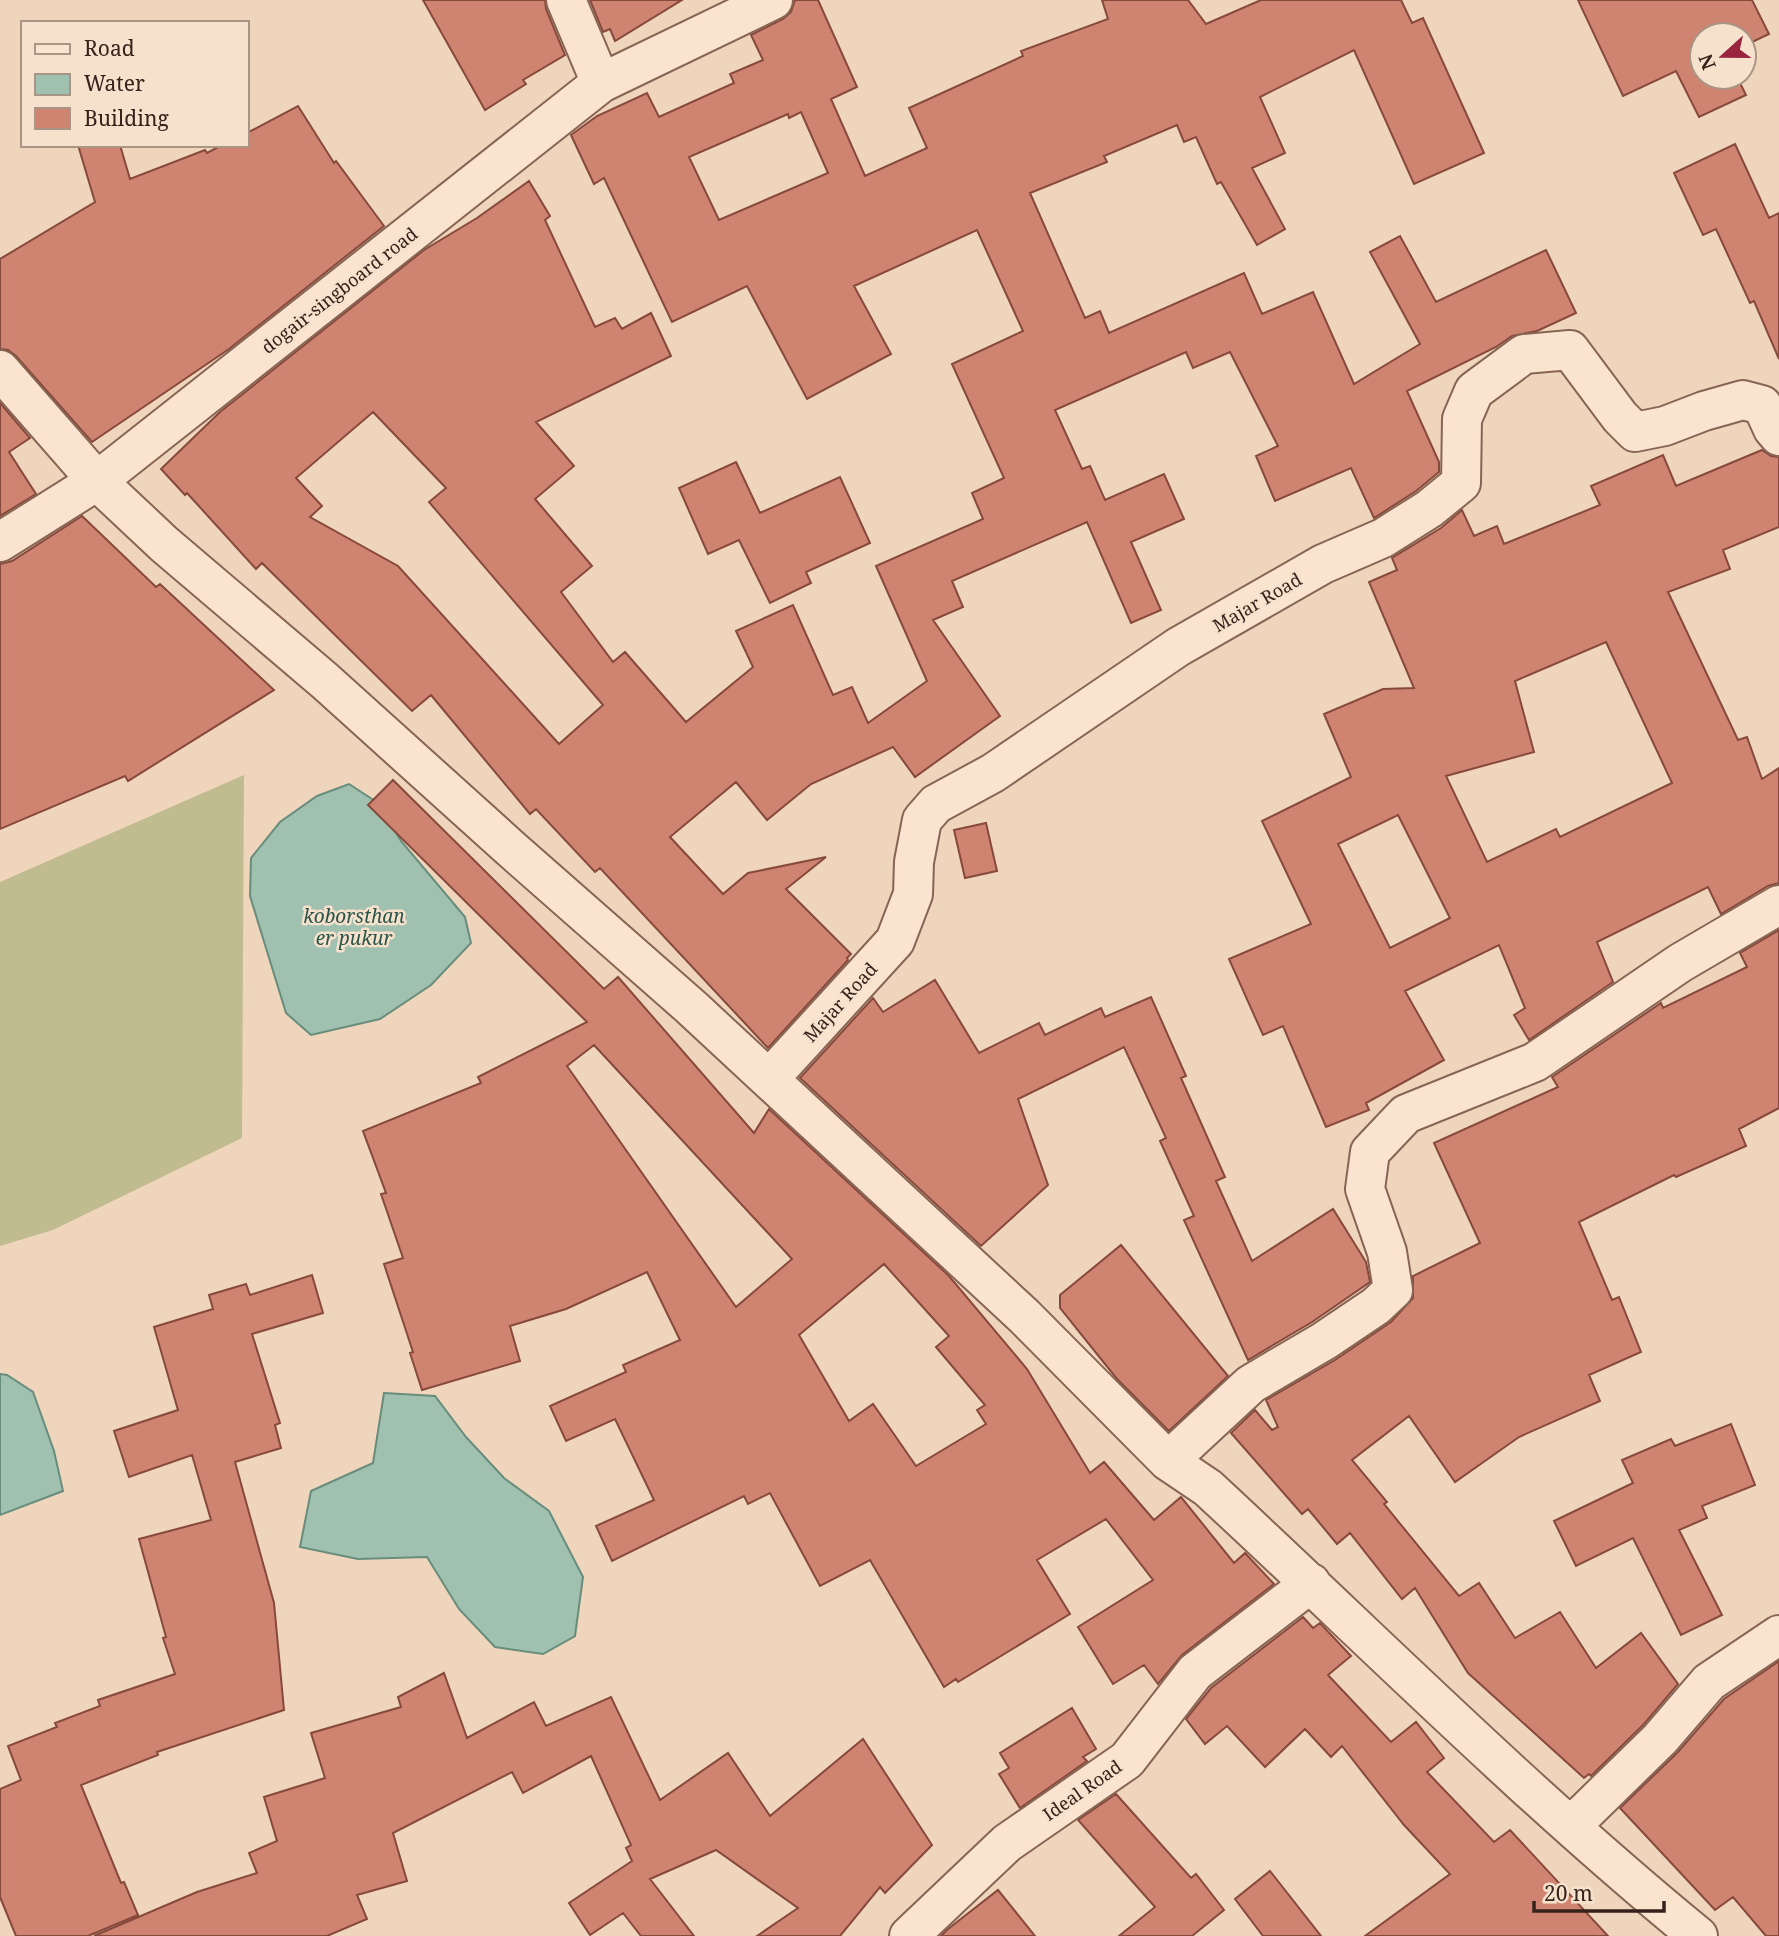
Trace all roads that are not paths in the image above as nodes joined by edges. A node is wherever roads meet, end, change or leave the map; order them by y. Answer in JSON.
{"nodes":[{"id":1,"x":566,"y":0,"type":"edge"},
{"id":2,"x":773,"y":0,"type":"edge"},
{"id":3,"x":601,"y":83,"type":"junction"},
{"id":4,"x":0,"y":370,"type":"edge"},
{"id":5,"x":1779,"y":436,"type":"edge"},
{"id":6,"x":97,"y":481,"type":"junction"},
{"id":7,"x":0,"y":542,"type":"edge"},
{"id":8,"x":1779,"y":905,"type":"edge"},
{"id":9,"x":769,"y":1079,"type":"junction"},
{"id":10,"x":1168,"y":1461,"type":"junction"},
{"id":11,"x":1311,"y":1583,"type":"junction"},
{"id":12,"x":1779,"y":1635,"type":"edge"},
{"id":13,"x":1571,"y":1826,"type":"junction"},
{"id":14,"x":909,"y":1936,"type":"edge"},
{"id":15,"x":1698,"y":1936,"type":"edge"}],
"edges":[{"from":1,"to":3,"type":"street"},
{"from":2,"to":3,"type":"street","name":"dogair-singboard road"},
{"from":3,"to":6,"type":"street","name":"dogair-singboard road"},
{"from":4,"to":6,"type":"street"},
{"from":5,"to":9,"type":"street","name":"Majar Road"},
{"from":6,"to":7,"type":"street","name":"dogair-singboard road"},
{"from":6,"to":9,"type":"street"},
{"from":8,"to":10,"type":"street"},
{"from":9,"to":10,"type":"street"},
{"from":10,"to":11,"type":"street"},
{"from":11,"to":13,"type":"street"},
{"from":11,"to":14,"type":"street","name":"Ideal Road"},
{"from":12,"to":13,"type":"street"},
{"from":13,"to":15,"type":"street"}]}
